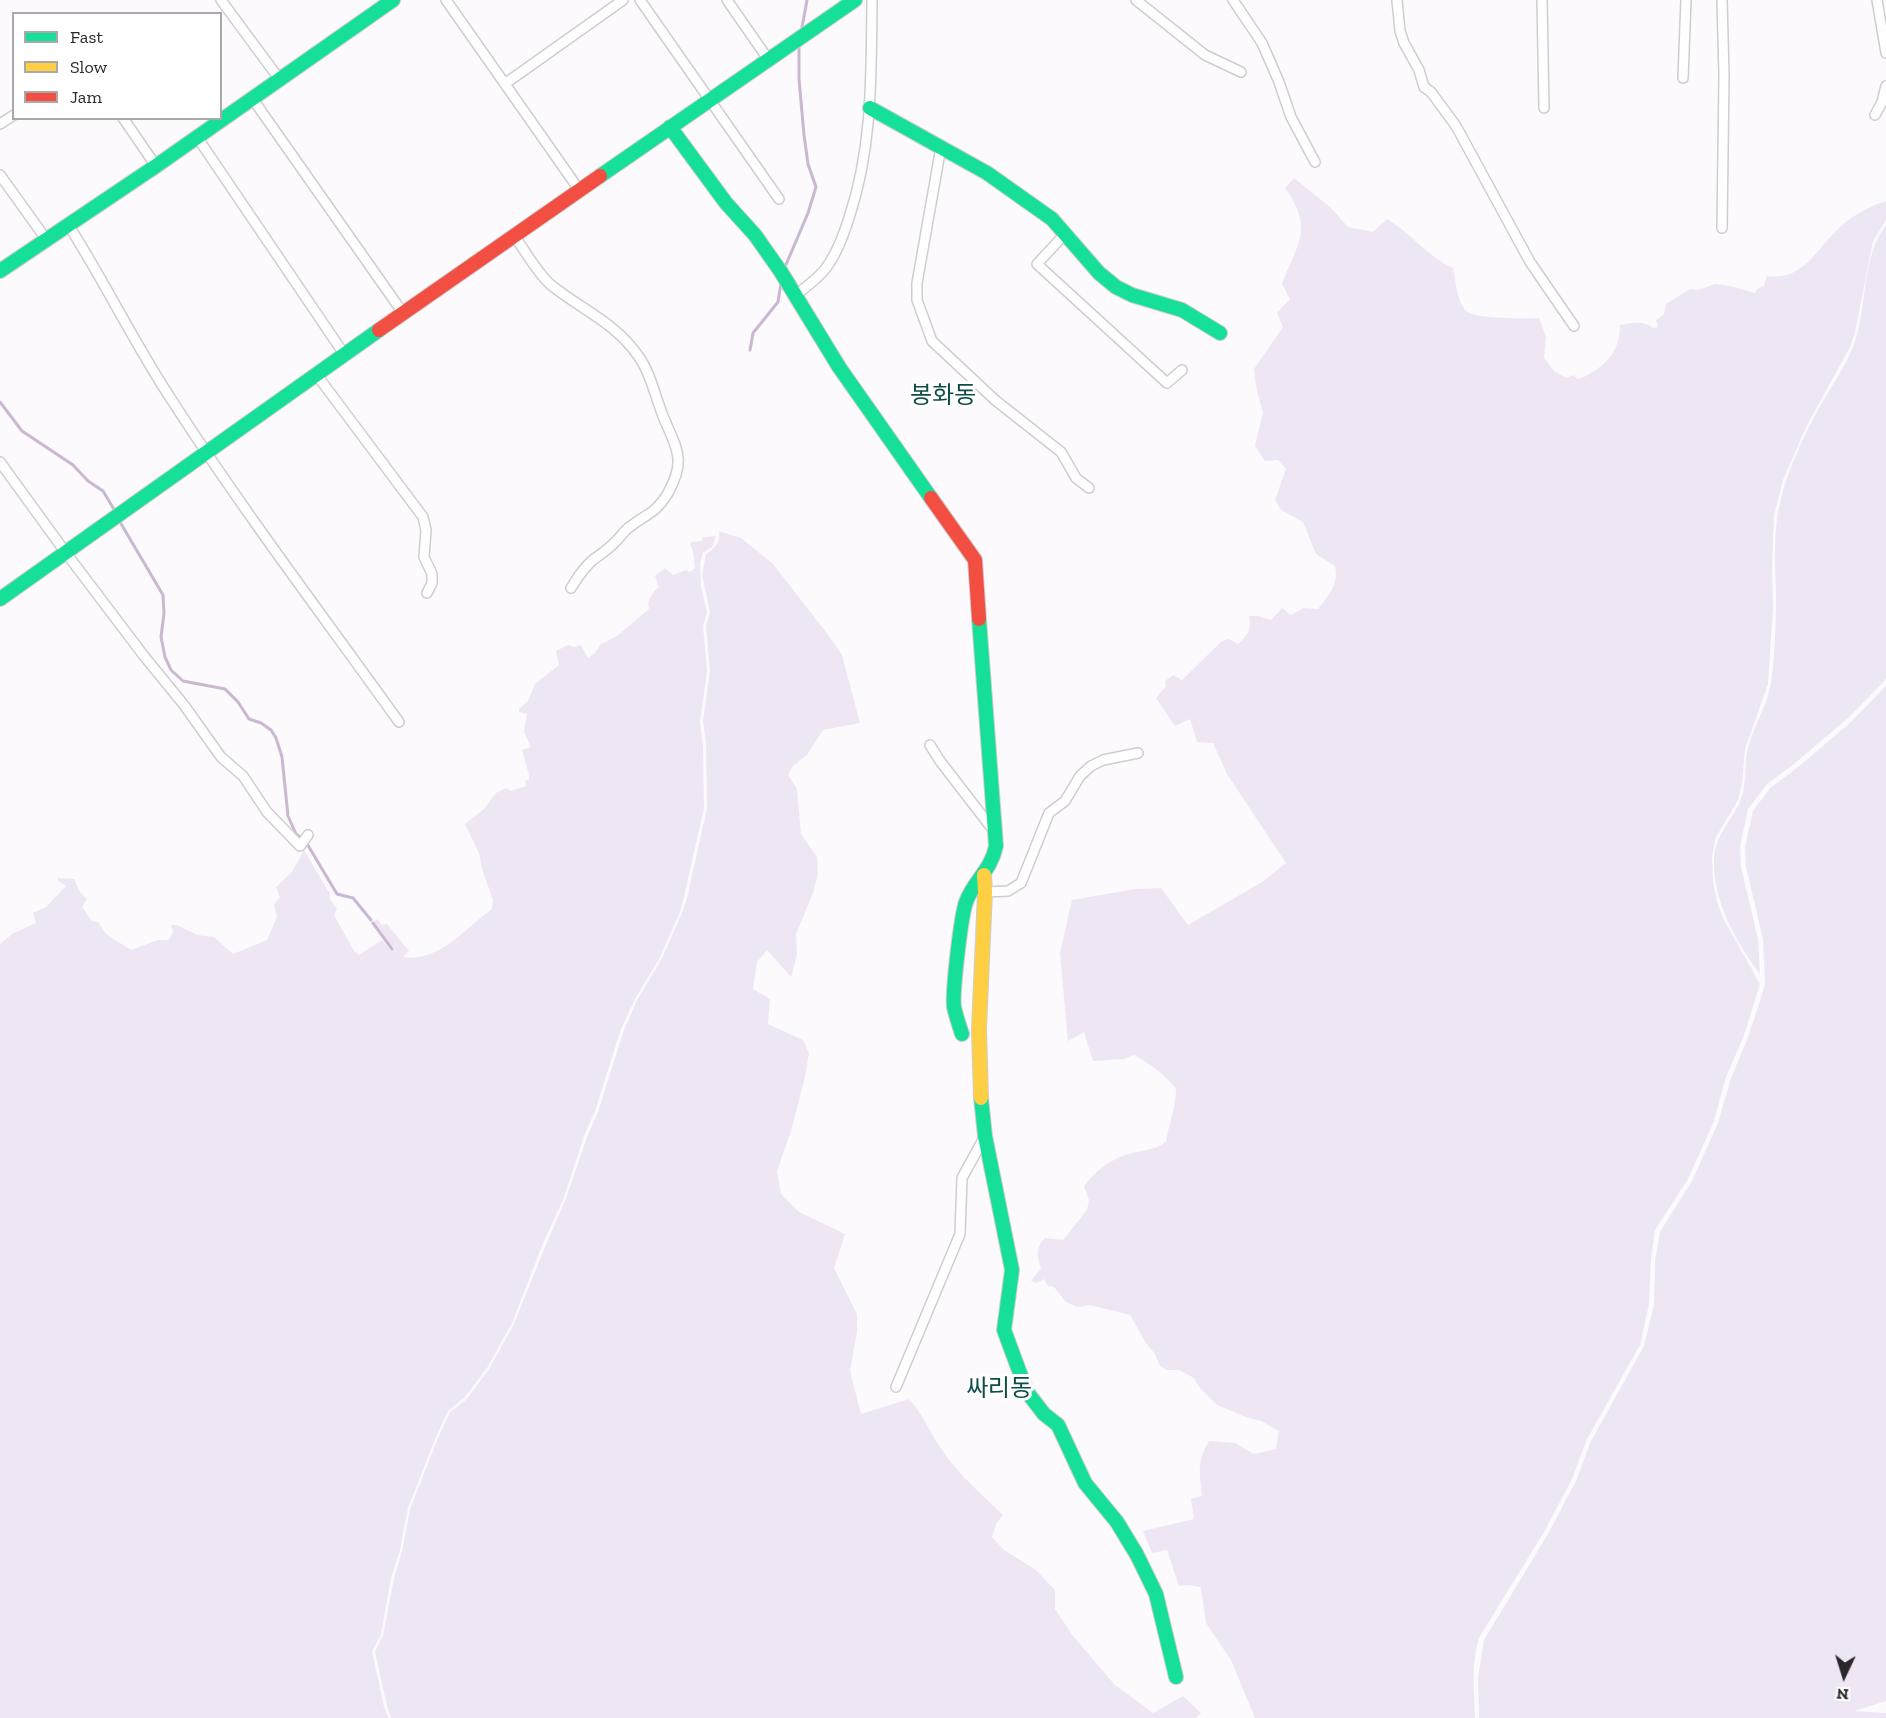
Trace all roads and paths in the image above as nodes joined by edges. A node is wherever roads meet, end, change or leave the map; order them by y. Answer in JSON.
{"nodes":[{"id":1,"x":221,"y":0,"type":"edge"},
{"id":2,"x":393,"y":0,"type":"edge"},
{"id":3,"x":446,"y":0,"type":"edge"},
{"id":4,"x":623,"y":0,"type":"edge"},
{"id":5,"x":640,"y":0,"type":"edge"},
{"id":6,"x":727,"y":0,"type":"edge"},
{"id":7,"x":855,"y":0,"type":"edge"},
{"id":8,"x":872,"y":0,"type":"edge"},
{"id":9,"x":1136,"y":0,"type":"edge"},
{"id":10,"x":1233,"y":0,"type":"edge"},
{"id":11,"x":1397,"y":0,"type":"edge"},
{"id":12,"x":1542,"y":0,"type":"edge"},
{"id":13,"x":1686,"y":0,"type":"edge"},
{"id":14,"x":1722,"y":0,"type":"edge"},
{"id":15,"x":1877,"y":0,"type":"edge"},
{"id":16,"x":1886,"y":52,"type":"edge"},
{"id":17,"x":768,"y":59,"type":"junction"},
{"id":18,"x":1241,"y":72,"type":"dead end"},
{"id":19,"x":1683,"y":78,"type":"dead end"},
{"id":20,"x":280,"y":80,"type":"junction"},
{"id":21,"x":506,"y":83,"type":"junction"},
{"id":22,"x":1886,"y":86,"type":"edge"},
{"id":23,"x":252,"y":98,"type":"junction"},
{"id":24,"x":711,"y":101,"type":"junction"},
{"id":25,"x":1884,"y":103,"type":"edge"},
{"id":26,"x":870,"y":108,"type":"junction"},
{"id":27,"x":1544,"y":108,"type":"dead end"},
{"id":28,"x":1875,"y":115,"type":"dead end"},
{"id":29,"x":222,"y":119,"type":"edge"},
{"id":30,"x":124,"y":120,"type":"edge"},
{"id":31,"x":221,"y":120,"type":"edge"},
{"id":32,"x":670,"y":127,"type":"junction"},
{"id":33,"x":197,"y":137,"type":"junction"},
{"id":34,"x":941,"y":147,"type":"junction"},
{"id":35,"x":1315,"y":162,"type":"dead end"},
{"id":36,"x":156,"y":166,"type":"junction"},
{"id":37,"x":0,"y":175,"type":"edge"},
{"id":38,"x":580,"y":191,"type":"junction"},
{"id":39,"x":778,"y":199,"type":"dead end"},
{"id":40,"x":69,"y":226,"type":"junction"},
{"id":41,"x":1722,"y":228,"type":"dead end"},
{"id":42,"x":1065,"y":234,"type":"junction"},
{"id":43,"x":514,"y":237,"type":"junction"},
{"id":44,"x":46,"y":239,"type":"junction"},
{"id":45,"x":0,"y":271,"type":"edge"},
{"id":46,"x":788,"y":284,"type":"junction"},
{"id":47,"x":403,"y":313,"type":"junction"},
{"id":48,"x":1574,"y":326,"type":"dead end"},
{"id":49,"x":1220,"y":333,"type":"dead end"},
{"id":50,"x":344,"y":354,"type":"junction"},
{"id":51,"x":1182,"y":370,"type":"dead end"},
{"id":52,"x":316,"y":374,"type":"junction"},
{"id":53,"x":205,"y":452,"type":"junction"},
{"id":54,"x":0,"y":462,"type":"edge"},
{"id":55,"x":1089,"y":488,"type":"dead end"},
{"id":56,"x":66,"y":553,"type":"junction"},
{"id":57,"x":571,"y":588,"type":"dead end"},
{"id":58,"x":427,"y":593,"type":"dead end"},
{"id":59,"x":0,"y":599,"type":"edge"},
{"id":60,"x":399,"y":722,"type":"dead end"},
{"id":61,"x":930,"y":745,"type":"dead end"},
{"id":62,"x":1138,"y":753,"type":"dead end"},
{"id":63,"x":994,"y":831,"type":"junction"},
{"id":64,"x":308,"y":835,"type":"dead end"},
{"id":65,"x":984,"y":875,"type":"junction"},
{"id":66,"x":985,"y":892,"type":"junction"},
{"id":67,"x":962,"y":1034,"type":"dead end"},
{"id":68,"x":985,"y":1136,"type":"junction"},
{"id":69,"x":896,"y":1387,"type":"dead end"},
{"id":70,"x":1176,"y":1677,"type":"dead end"}],
"edges":[{"from":1,"to":20,"type":"street"},
{"from":2,"to":20,"type":"street"},
{"from":3,"to":21,"type":"street"},
{"from":4,"to":21,"type":"street"},
{"from":5,"to":24,"type":"street"},
{"from":6,"to":17,"type":"street"},
{"from":7,"to":17,"type":"street"},
{"from":8,"to":26,"type":"street"},
{"from":9,"to":18,"type":"street"},
{"from":10,"to":35,"type":"street"},
{"from":11,"to":48,"type":"street"},
{"from":12,"to":27,"type":"street"},
{"from":13,"to":19,"type":"street"},
{"from":14,"to":41,"type":"street"},
{"from":15,"to":16,"type":"street"},
{"from":17,"to":24,"type":"street"},
{"from":20,"to":23,"type":"street"},
{"from":21,"to":38,"type":"street"},
{"from":22,"to":25,"type":"street"},
{"from":23,"to":29,"type":"street"},
{"from":23,"to":47,"type":"street"},
{"from":24,"to":32,"type":"street"},
{"from":24,"to":39,"type":"street"},
{"from":25,"to":28,"type":"street"},
{"from":26,"to":34,"type":"street"},
{"from":26,"to":46,"type":"street"},
{"from":30,"to":36,"type":"street"},
{"from":31,"to":33,"type":"street"},
{"from":32,"to":38,"type":"street"},
{"from":32,"to":46,"type":"street"},
{"from":33,"to":36,"type":"street"},
{"from":33,"to":50,"type":"street"},
{"from":34,"to":42,"type":"street"},
{"from":34,"to":55,"type":"street"},
{"from":36,"to":40,"type":"street"},
{"from":37,"to":44,"type":"street"},
{"from":38,"to":43,"type":"street"},
{"from":40,"to":44,"type":"street"},
{"from":40,"to":53,"type":"street"},
{"from":42,"to":49,"type":"street"},
{"from":42,"to":51,"type":"street"},
{"from":43,"to":47,"type":"street"},
{"from":43,"to":57,"type":"street"},
{"from":44,"to":45,"type":"street"},
{"from":46,"to":63,"type":"street"},
{"from":47,"to":50,"type":"street"},
{"from":50,"to":52,"type":"street"},
{"from":52,"to":53,"type":"street"},
{"from":52,"to":58,"type":"street"},
{"from":53,"to":56,"type":"street"},
{"from":53,"to":60,"type":"street"},
{"from":54,"to":56,"type":"street"},
{"from":56,"to":59,"type":"street"},
{"from":56,"to":64,"type":"street"},
{"from":61,"to":63,"type":"street"},
{"from":62,"to":66,"type":"street"},
{"from":63,"to":65,"type":"street"},
{"from":65,"to":66,"type":"street"},
{"from":65,"to":67,"type":"street"},
{"from":66,"to":68,"type":"street"},
{"from":68,"to":69,"type":"street"},
{"from":68,"to":70,"type":"street"}]}
